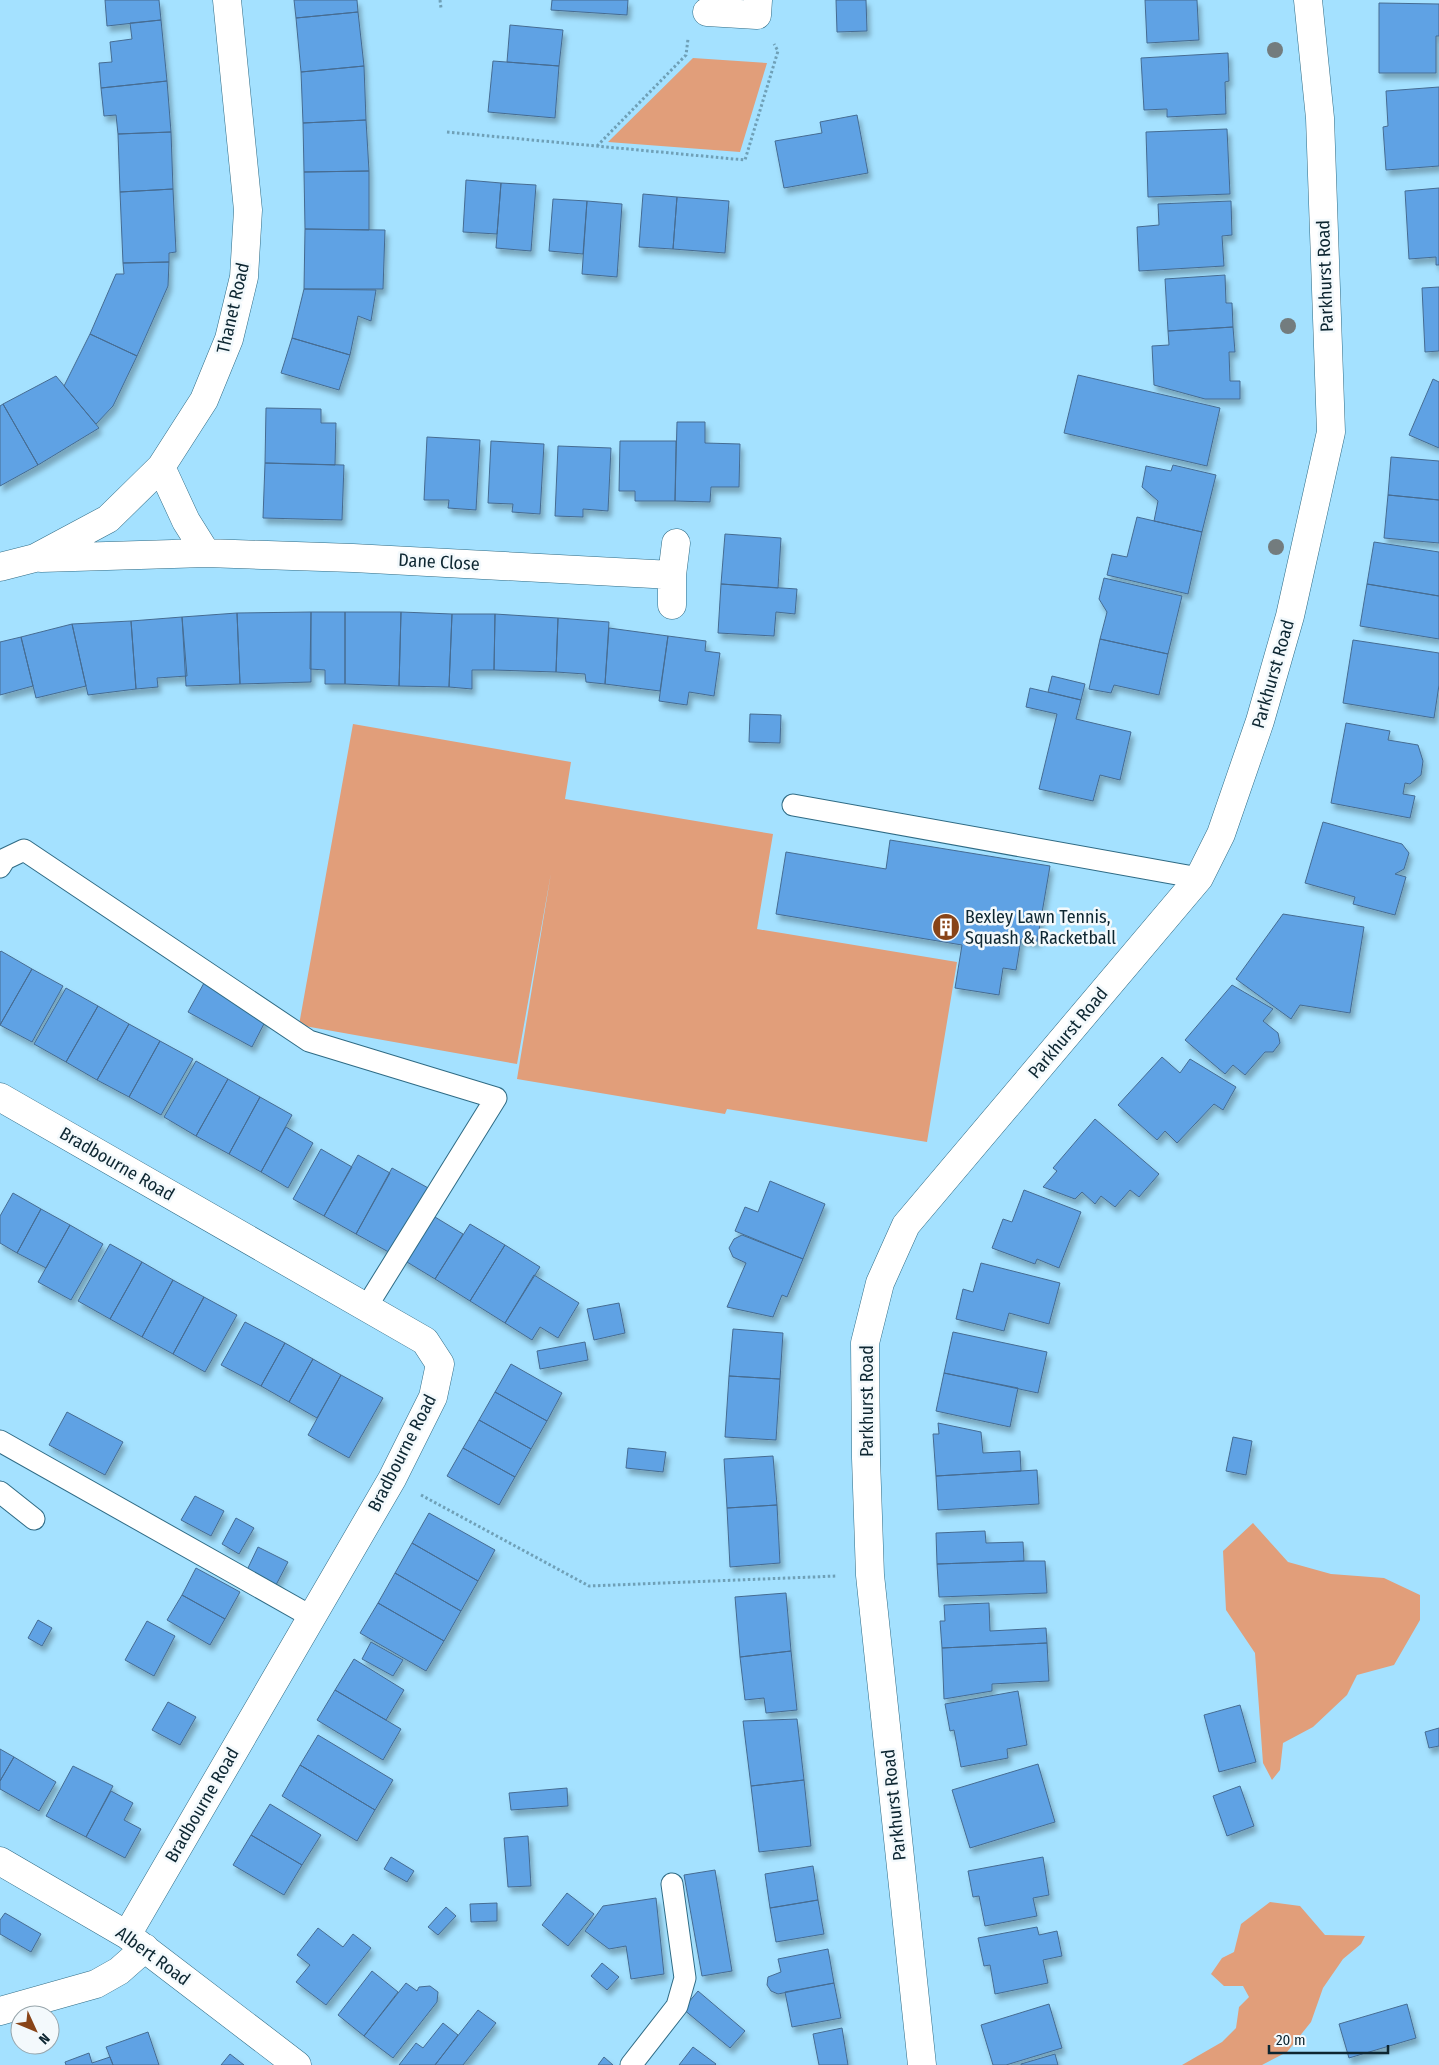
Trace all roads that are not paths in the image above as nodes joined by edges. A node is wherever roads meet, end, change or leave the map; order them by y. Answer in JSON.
{"nodes":[{"id":1,"x":227,"y":0,"type":"edge"},
{"id":2,"x":1308,"y":0,"type":"edge"},
{"id":3,"x":758,"y":8,"type":"edge"},
{"id":4,"x":707,"y":12,"type":"road end"},
{"id":5,"x":161,"y":467,"type":"junction"},
{"id":6,"x":676,"y":543,"type":"dead end"},
{"id":7,"x":206,"y":553,"type":"junction"},
{"id":8,"x":35,"y":558,"type":"junction"},
{"id":9,"x":0,"y":567,"type":"edge"},
{"id":10,"x":672,"y":575,"type":"junction"},
{"id":11,"x":672,"y":605,"type":"dead end"},
{"id":12,"x":793,"y":805,"type":"dead end"},
{"id":13,"x":0,"y":867,"type":"edge"},
{"id":14,"x":1199,"y":878,"type":"junction"},
{"id":15,"x":0,"y":1097,"type":"edge"},
{"id":16,"x":367,"y":1306,"type":"junction"},
{"id":17,"x":0,"y":1441,"type":"edge"},
{"id":18,"x":0,"y":1492,"type":"edge"},
{"id":19,"x":34,"y":1518,"type":"dead end"},
{"id":20,"x":312,"y":1617,"type":"junction"},
{"id":21,"x":0,"y":1862,"type":"edge"},
{"id":22,"x":672,"y":1884,"type":"dead end"},
{"id":23,"x":136,"y":1941,"type":"junction"},
{"id":24,"x":0,"y":2011,"type":"edge"},
{"id":25,"x":297,"y":2065,"type":"edge"},
{"id":26,"x":630,"y":2065,"type":"edge"},
{"id":27,"x":922,"y":2065,"type":"edge"}],
"edges":[{"from":1,"to":5,"type":"street","name":"Thanet Road"},
{"from":2,"to":14,"type":"street","name":"Parkhurst Road"},
{"from":3,"to":4,"type":"street"},
{"from":5,"to":7,"type":"street"},
{"from":5,"to":8,"type":"street","name":"Thanet Road"},
{"from":6,"to":10,"type":"street"},
{"from":7,"to":8,"type":"street","name":"Dane Close"},
{"from":7,"to":10,"type":"street","name":"Dane Close"},
{"from":8,"to":9,"type":"street","name":"Thanet Road"},
{"from":10,"to":11,"type":"street"},
{"from":12,"to":14,"type":"lane"},
{"from":13,"to":16,"type":"lane"},
{"from":14,"to":27,"type":"street","name":"Parkhurst Road"},
{"from":15,"to":16,"type":"street","name":"Bradbourne Road"},
{"from":16,"to":20,"type":"street","name":"Bradbourne Road"},
{"from":17,"to":20,"type":"lane"},
{"from":18,"to":19,"type":"lane"},
{"from":20,"to":23,"type":"street","name":"Bradbourne Road"},
{"from":21,"to":23,"type":"street","name":"Albert Road"},
{"from":22,"to":26,"type":"lane"},
{"from":23,"to":24,"type":"street","name":"Bradbourne Road"},
{"from":23,"to":25,"type":"street","name":"Albert Road"}]}
